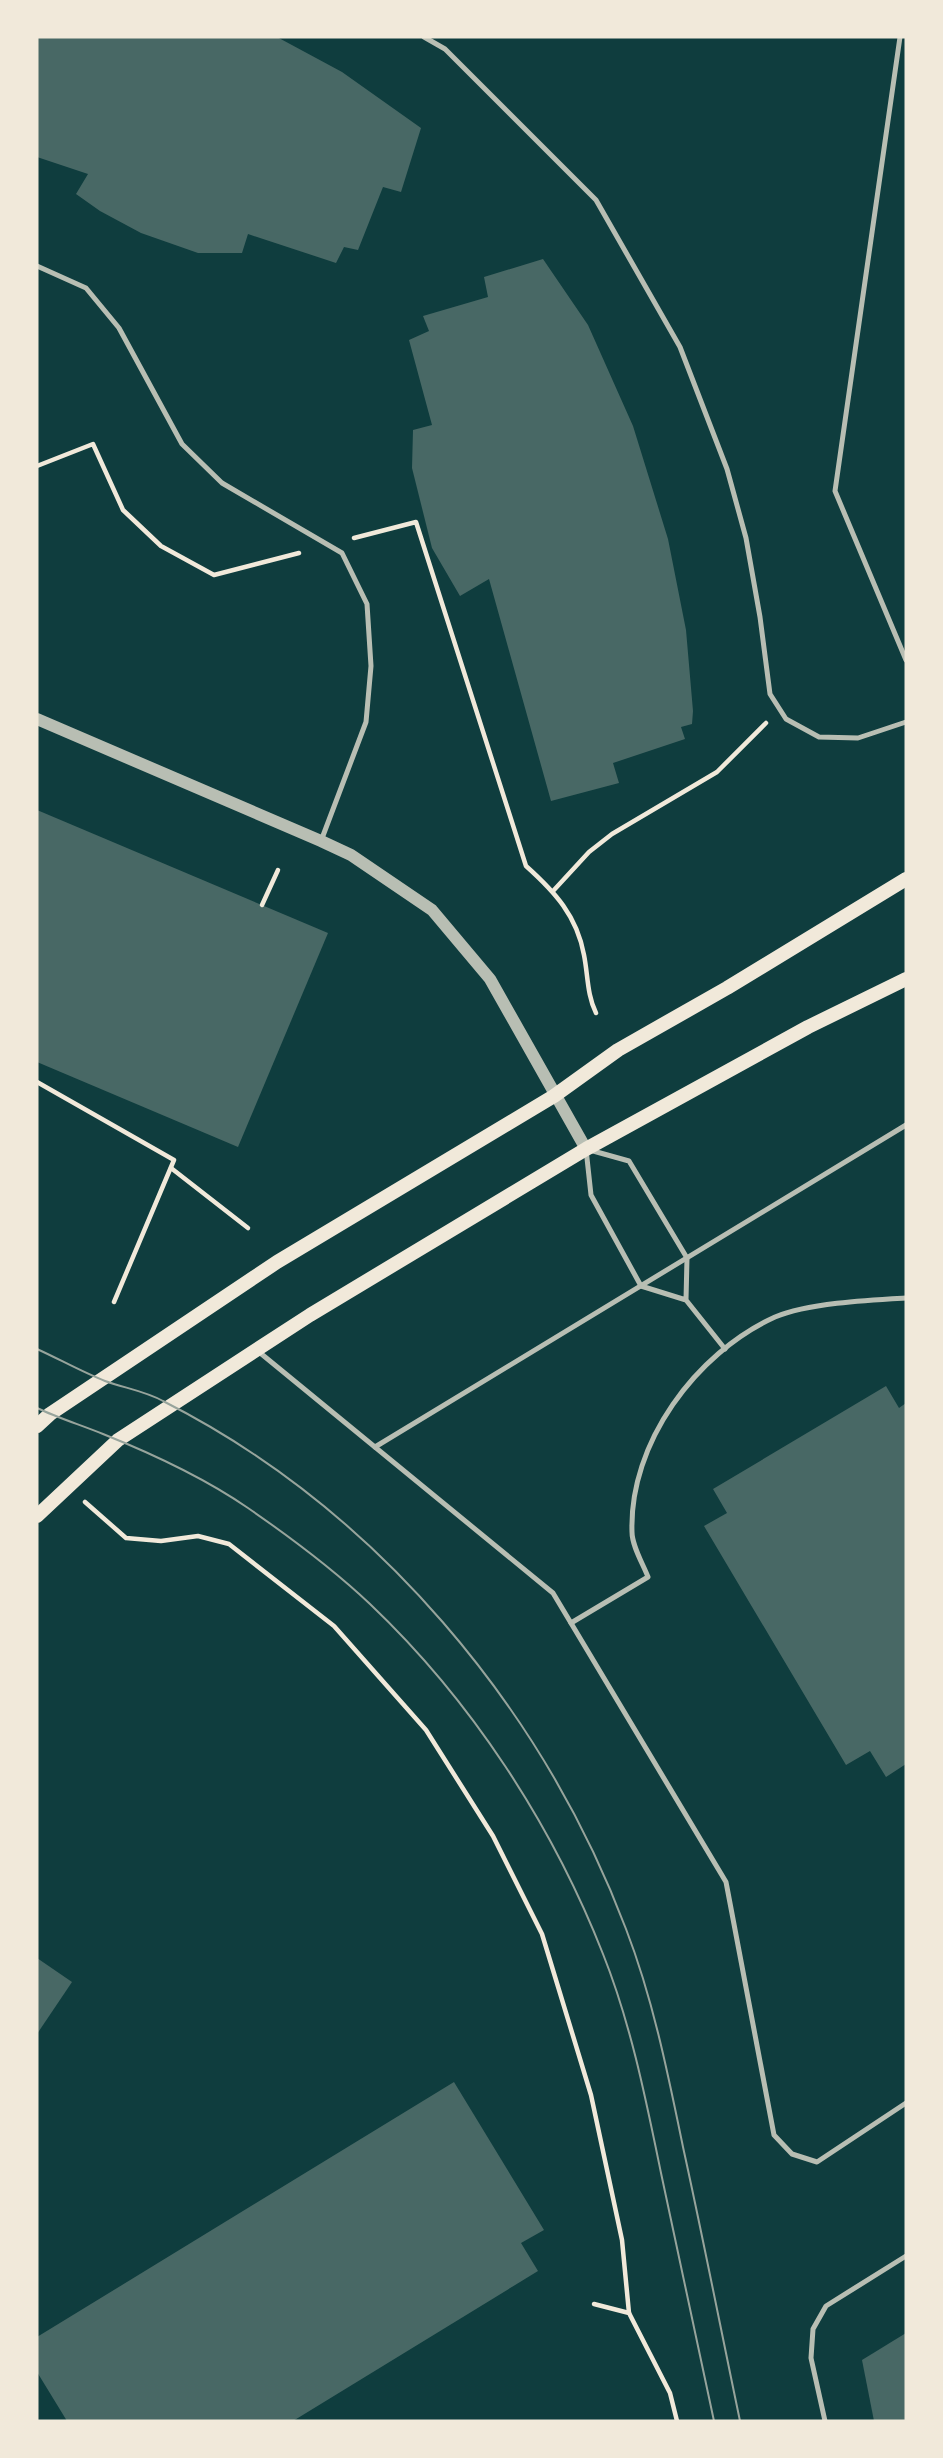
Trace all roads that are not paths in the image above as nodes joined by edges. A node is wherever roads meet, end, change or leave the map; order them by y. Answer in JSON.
{"nodes":[{"id":1,"x":424,"y":37,"type":"edge"},
{"id":2,"x":900,"y":37,"type":"edge"},
{"id":3,"x":37,"y":267,"type":"edge"},
{"id":4,"x":906,"y":660,"type":"edge"},
{"id":5,"x":37,"y":719,"type":"edge"},
{"id":6,"x":906,"y":722,"type":"edge"},
{"id":7,"x":321,"y":841,"type":"junction"},
{"id":8,"x":906,"y":879,"type":"edge"},
{"id":9,"x":906,"y":979,"type":"edge"},
{"id":10,"x":554,"y":1096,"type":"junction"},
{"id":11,"x":906,"y":1125,"type":"edge"},
{"id":12,"x":586,"y":1149,"type":"junction"},
{"id":13,"x":687,"y":1258,"type":"junction"},
{"id":14,"x":641,"y":1286,"type":"junction"},
{"id":15,"x":906,"y":1298,"type":"edge"},
{"id":16,"x":686,"y":1300,"type":"junction"},
{"id":17,"x":725,"y":1349,"type":"junction"},
{"id":18,"x":257,"y":1350,"type":"junction"},
{"id":19,"x":37,"y":1426,"type":"edge"},
{"id":20,"x":375,"y":1447,"type":"junction"},
{"id":21,"x":37,"y":1516,"type":"edge"},
{"id":22,"x":571,"y":1623,"type":"junction"},
{"id":23,"x":906,"y":2103,"type":"edge"},
{"id":24,"x":906,"y":2256,"type":"edge"},
{"id":25,"x":825,"y":2421,"type":"edge"}],
"edges":[{"from":1,"to":6,"type":"lane"},
{"from":2,"to":4,"type":"lane"},
{"from":3,"to":7,"type":"lane"},
{"from":5,"to":7,"type":"street"},
{"from":7,"to":10,"type":"street"},
{"from":8,"to":10,"type":"main road"},
{"from":9,"to":12,"type":"main road"},
{"from":10,"to":12,"type":"street"},
{"from":10,"to":19,"type":"main road"},
{"from":11,"to":13,"type":"lane"},
{"from":12,"to":13,"type":"lane"},
{"from":12,"to":14,"type":"lane"},
{"from":12,"to":18,"type":"main road"},
{"from":13,"to":14,"type":"lane"},
{"from":13,"to":16,"type":"lane"},
{"from":14,"to":16,"type":"lane"},
{"from":14,"to":20,"type":"lane"},
{"from":15,"to":17,"type":"lane"},
{"from":16,"to":17,"type":"lane"},
{"from":17,"to":22,"type":"lane"},
{"from":18,"to":20,"type":"lane"},
{"from":18,"to":21,"type":"main road"},
{"from":20,"to":22,"type":"lane"},
{"from":22,"to":23,"type":"lane"},
{"from":24,"to":25,"type":"lane"}]}
